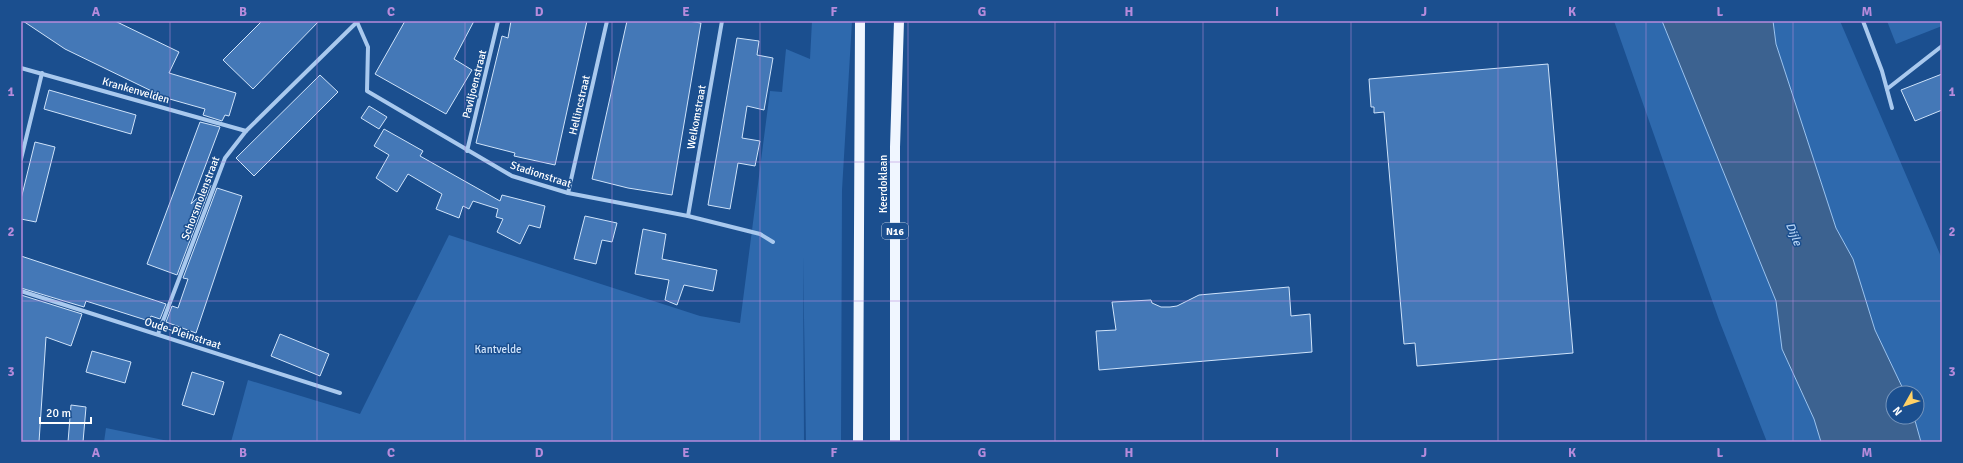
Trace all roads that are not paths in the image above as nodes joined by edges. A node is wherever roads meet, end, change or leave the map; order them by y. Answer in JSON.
{"nodes":[{"id":1,"x":498,"y":21,"type":"edge"},
{"id":2,"x":608,"y":21,"type":"edge"},
{"id":3,"x":722,"y":21,"type":"edge"},
{"id":4,"x":860,"y":21,"type":"edge"},
{"id":5,"x":899,"y":21,"type":"edge"},
{"id":6,"x":1863,"y":21,"type":"edge"},
{"id":7,"x":358,"y":22,"type":"edge"},
{"id":8,"x":1942,"y":46,"type":"edge"},
{"id":9,"x":21,"y":68,"type":"edge"},
{"id":10,"x":42,"y":73,"type":"junction"},
{"id":11,"x":1887,"y":89,"type":"junction"},
{"id":12,"x":1892,"y":108,"type":"dead end"},
{"id":13,"x":246,"y":130,"type":"junction"},
{"id":14,"x":467,"y":151,"type":"junction"},
{"id":15,"x":21,"y":159,"type":"edge"},
{"id":16,"x":568,"y":193,"type":"junction"},
{"id":17,"x":688,"y":216,"type":"junction"},
{"id":18,"x":773,"y":242,"type":"dead end"},
{"id":19,"x":21,"y":291,"type":"edge"},
{"id":20,"x":158,"y":334,"type":"junction"},
{"id":21,"x":340,"y":393,"type":"dead end"},
{"id":22,"x":858,"y":442,"type":"edge"},
{"id":23,"x":895,"y":442,"type":"edge"}],
"edges":[{"from":1,"to":14,"type":"street","name":"Paviljoenstraat"},
{"from":2,"to":16,"type":"street","name":"Hellincstraat"},
{"from":3,"to":17,"type":"street","name":"Welkomstraat"},
{"from":4,"to":22,"type":"main road"},
{"from":5,"to":23,"type":"main road","name":"Keerdoklaan","number":"N16"},
{"from":6,"to":11,"type":"street"},
{"from":7,"to":13,"type":"street","name":"Schorsmolenstraat"},
{"from":7,"to":14,"type":"street","name":"Stadionstraat"},
{"from":8,"to":11,"type":"street"},
{"from":9,"to":10,"type":"street","name":"Krankenvelden"},
{"from":10,"to":13,"type":"street","name":"Krankenvelden"},
{"from":10,"to":15,"type":"street"},
{"from":11,"to":12,"type":"street"},
{"from":13,"to":20,"type":"street","name":"Schorsmolenstraat"},
{"from":14,"to":16,"type":"street","name":"Stadionstraat"},
{"from":16,"to":17,"type":"street","name":"Stadionstraat"},
{"from":17,"to":18,"type":"street","name":"Stadionstraat"},
{"from":19,"to":20,"type":"street","name":"Oude-Pleinstraat"},
{"from":20,"to":21,"type":"street","name":"Oude-Pleinstraat"}]}
